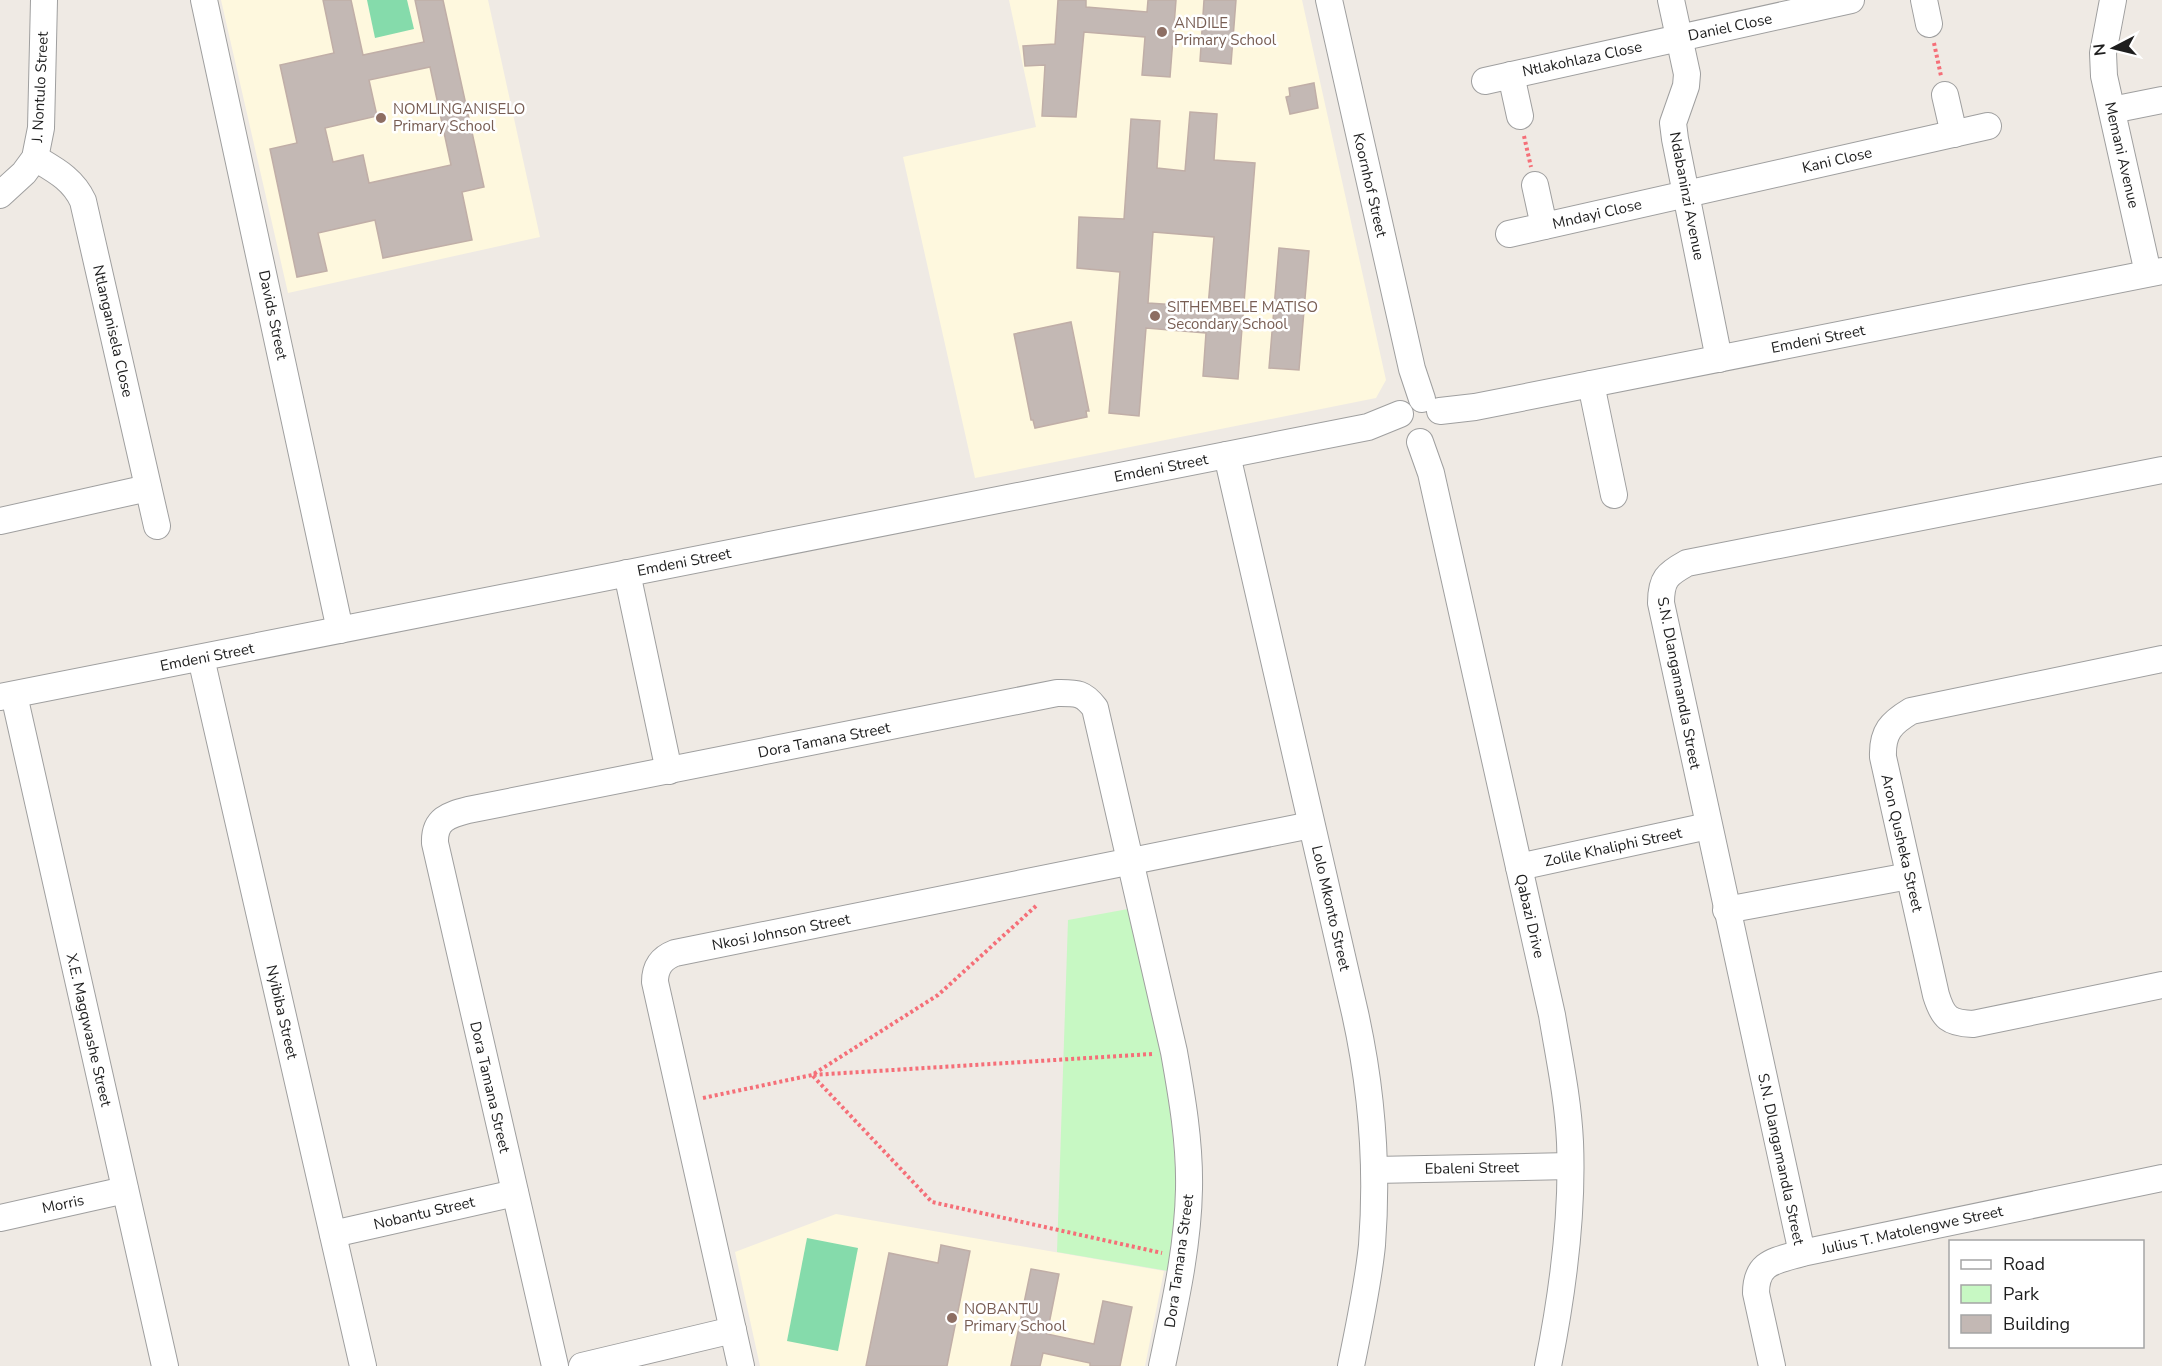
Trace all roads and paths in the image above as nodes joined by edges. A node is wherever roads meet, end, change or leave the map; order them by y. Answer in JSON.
{"nodes":[{"id":1,"x":44,"y":0,"type":"edge"},
{"id":2,"x":204,"y":0,"type":"edge"},
{"id":3,"x":1329,"y":0,"type":"edge"},
{"id":4,"x":1671,"y":0,"type":"edge"},
{"id":5,"x":1851,"y":0,"type":"edge"},
{"id":6,"x":2113,"y":0,"type":"edge"},
{"id":7,"x":1927,"y":12,"type":"edge"},
{"id":8,"x":1679,"y":38,"type":"junction"},
{"id":9,"x":1511,"y":75,"type":"junction"},
{"id":10,"x":1485,"y":81,"type":"dead end"},
{"id":11,"x":1945,"y":95,"type":"joint"},
{"id":12,"x":2162,"y":100,"type":"edge"},
{"id":13,"x":2112,"y":110,"type":"junction"},
{"id":14,"x":1520,"y":116,"type":"joint"},
{"id":15,"x":1988,"y":126,"type":"dead end"},
{"id":16,"x":1954,"y":134,"type":"junction"},
{"id":17,"x":35,"y":158,"type":"junction"},
{"id":18,"x":1535,"y":185,"type":"joint"},
{"id":19,"x":1686,"y":194,"type":"junction"},
{"id":20,"x":0,"y":195,"type":"edge"},
{"id":21,"x":1544,"y":226,"type":"junction"},
{"id":22,"x":1509,"y":234,"type":"dead end"},
{"id":23,"x":2155,"y":272,"type":"edge"},
{"id":24,"x":1719,"y":359,"type":"junction"},
{"id":25,"x":1591,"y":384,"type":"junction"},
{"id":26,"x":1421,"y":420,"type":"junction"},
{"id":27,"x":1227,"y":455,"type":"junction"},
{"id":28,"x":2162,"y":470,"type":"edge"},
{"id":29,"x":148,"y":488,"type":"junction"},
{"id":30,"x":1614,"y":495,"type":"dead end"},
{"id":31,"x":0,"y":520,"type":"edge"},
{"id":32,"x":157,"y":526,"type":"dead end"},
{"id":33,"x":627,"y":573,"type":"junction"},
{"id":34,"x":340,"y":630,"type":"junction"},
{"id":35,"x":201,"y":658,"type":"junction"},
{"id":36,"x":2162,"y":659,"type":"edge"},
{"id":37,"x":7,"y":696,"type":"edge"},
{"id":38,"x":669,"y":771,"type":"junction"},
{"id":39,"x":1311,"y":825,"type":"junction"},
{"id":40,"x":1708,"y":826,"type":"junction"},
{"id":41,"x":1130,"y":861,"type":"junction"},
{"id":42,"x":1519,"y":867,"type":"junction"},
{"id":43,"x":1908,"y":876,"type":"junction"},
{"id":44,"x":1036,"y":906,"type":"dead end"},
{"id":45,"x":1726,"y":910,"type":"junction"},
{"id":46,"x":2162,"y":985,"type":"edge"},
{"id":47,"x":1174,"y":1052,"type":"junction"},
{"id":48,"x":812,"y":1075,"type":"junction"},
{"id":49,"x":682,"y":1103,"type":"junction"},
{"id":50,"x":1570,"y":1166,"type":"junction"},
{"id":51,"x":1374,"y":1170,"type":"junction"},
{"id":52,"x":2162,"y":1178,"type":"edge"},
{"id":53,"x":125,"y":1190,"type":"junction"},
{"id":54,"x":514,"y":1193,"type":"junction"},
{"id":55,"x":0,"y":1218,"type":"edge"},
{"id":56,"x":333,"y":1234,"type":"junction"},
{"id":57,"x":1802,"y":1253,"type":"junction"},
{"id":58,"x":1181,"y":1257,"type":"junction"},
{"id":59,"x":733,"y":1330,"type":"junction"},
{"id":60,"x":165,"y":1366,"type":"edge"},
{"id":61,"x":363,"y":1366,"type":"edge"},
{"id":62,"x":555,"y":1366,"type":"edge"},
{"id":63,"x":582,"y":1366,"type":"edge"},
{"id":64,"x":741,"y":1366,"type":"edge"},
{"id":65,"x":1162,"y":1366,"type":"edge"},
{"id":66,"x":1351,"y":1366,"type":"edge"},
{"id":67,"x":1548,"y":1366,"type":"edge"},
{"id":68,"x":1772,"y":1366,"type":"edge"}],
"edges":[{"from":1,"to":17,"type":"street","name":"J. Nontulo Street"},
{"from":2,"to":34,"type":"street","name":"Davids Street"},
{"from":3,"to":26,"type":"street","name":"Koornhof Street"},
{"from":4,"to":8,"type":"street","name":"Ndabaninzi Avenue"},
{"from":5,"to":8,"type":"street","name":"Daniel Close"},
{"from":6,"to":13,"type":"street","name":"Memani Avenue"},
{"from":7,"to":11,"type":"path"},
{"from":8,"to":9,"type":"street","name":"Ntlakohlaza Close"},
{"from":8,"to":19,"type":"street","name":"Ndabaninzi Avenue"},
{"from":9,"to":10,"type":"street","name":"Ntlakohlaza Close"},
{"from":9,"to":14,"type":"street"},
{"from":11,"to":16,"type":"street"},
{"from":12,"to":13,"type":"street"},
{"from":13,"to":23,"type":"street","name":"Memani Avenue"},
{"from":14,"to":18,"type":"path"},
{"from":15,"to":16,"type":"street","name":"Kani Close"},
{"from":16,"to":19,"type":"street","name":"Kani Close"},
{"from":17,"to":20,"type":"street","name":"J. Nontulo Street"},
{"from":17,"to":29,"type":"street","name":"Ntlanganisela Close"},
{"from":18,"to":21,"type":"street"},
{"from":19,"to":21,"type":"street","name":"Mndayi Close"},
{"from":19,"to":24,"type":"street","name":"Ndabaninzi Avenue"},
{"from":21,"to":22,"type":"street","name":"Mndayi Close"},
{"from":23,"to":24,"type":"street","name":"Emdeni Street"},
{"from":24,"to":25,"type":"street","name":"Emdeni Street"},
{"from":25,"to":26,"type":"street","name":"Emdeni Street"},
{"from":25,"to":30,"type":"street"},
{"from":26,"to":27,"type":"street","name":"Emdeni Street"},
{"from":26,"to":42,"type":"street","name":"Qabazi Drive"},
{"from":27,"to":33,"type":"street","name":"Emdeni Street"},
{"from":27,"to":39,"type":"street","name":"Lolo Mkonto Street"},
{"from":28,"to":40,"type":"street","name":"S.N. Dlangamandla Street"},
{"from":29,"to":31,"type":"street"},
{"from":29,"to":32,"type":"street","name":"Ntlanganisela Close"},
{"from":33,"to":34,"type":"street","name":"Emdeni Street"},
{"from":33,"to":38,"type":"street"},
{"from":34,"to":35,"type":"street","name":"Emdeni Street"},
{"from":35,"to":37,"type":"street","name":"Emdeni Street"},
{"from":35,"to":56,"type":"street","name":"Nyibiba Street"},
{"from":36,"to":43,"type":"street","name":"Aron Qusheka Street"},
{"from":37,"to":53,"type":"street","name":"X.E. Magqwashe Street"},
{"from":38,"to":41,"type":"street","name":"Dora Tamana Street"},
{"from":38,"to":54,"type":"street","name":"Dora Tamana Street"},
{"from":39,"to":41,"type":"street","name":"Nkosi Johnson Street"},
{"from":39,"to":51,"type":"street","name":"Lolo Mkonto Street"},
{"from":40,"to":42,"type":"street","name":"Zolile Khaliphi Street"},
{"from":40,"to":45,"type":"street","name":"S.N. Dlangamandla Street"},
{"from":41,"to":47,"type":"street","name":"Dora Tamana Street"},
{"from":41,"to":49,"type":"street","name":"Nkosi Johnson Street"},
{"from":42,"to":50,"type":"street","name":"Qabazi Drive"},
{"from":43,"to":45,"type":"street"},
{"from":43,"to":46,"type":"street","name":"Aron Qusheka Street"},
{"from":44,"to":48,"type":"path"},
{"from":45,"to":57,"type":"street","name":"S.N. Dlangamandla Street"},
{"from":47,"to":48,"type":"path"},
{"from":47,"to":58,"type":"street","name":"Dora Tamana Street"},
{"from":48,"to":49,"type":"path"},
{"from":48,"to":58,"type":"path"},
{"from":49,"to":59,"type":"street","name":"Nkosi Johnson Street"},
{"from":50,"to":51,"type":"street","name":"Ebaleni Street"},
{"from":50,"to":67,"type":"street","name":"Qabazi Drive"},
{"from":51,"to":66,"type":"street","name":"Lolo Mkonto Street"},
{"from":52,"to":57,"type":"street","name":"Julius T. Matolengwe Street"},
{"from":53,"to":55,"type":"street","name":"Morris"},
{"from":53,"to":60,"type":"street","name":"X.E. Magqwashe Street"},
{"from":54,"to":56,"type":"street","name":"Nobantu Street"},
{"from":54,"to":62,"type":"street","name":"Dora Tamana Street"},
{"from":56,"to":61,"type":"street","name":"Nyibiba Street"},
{"from":57,"to":68,"type":"street","name":"Julius T. Matolengwe Street"},
{"from":58,"to":65,"type":"street","name":"Dora Tamana Street"},
{"from":59,"to":63,"type":"street"},
{"from":59,"to":64,"type":"street","name":"Nkosi Johnson Street"}]}
